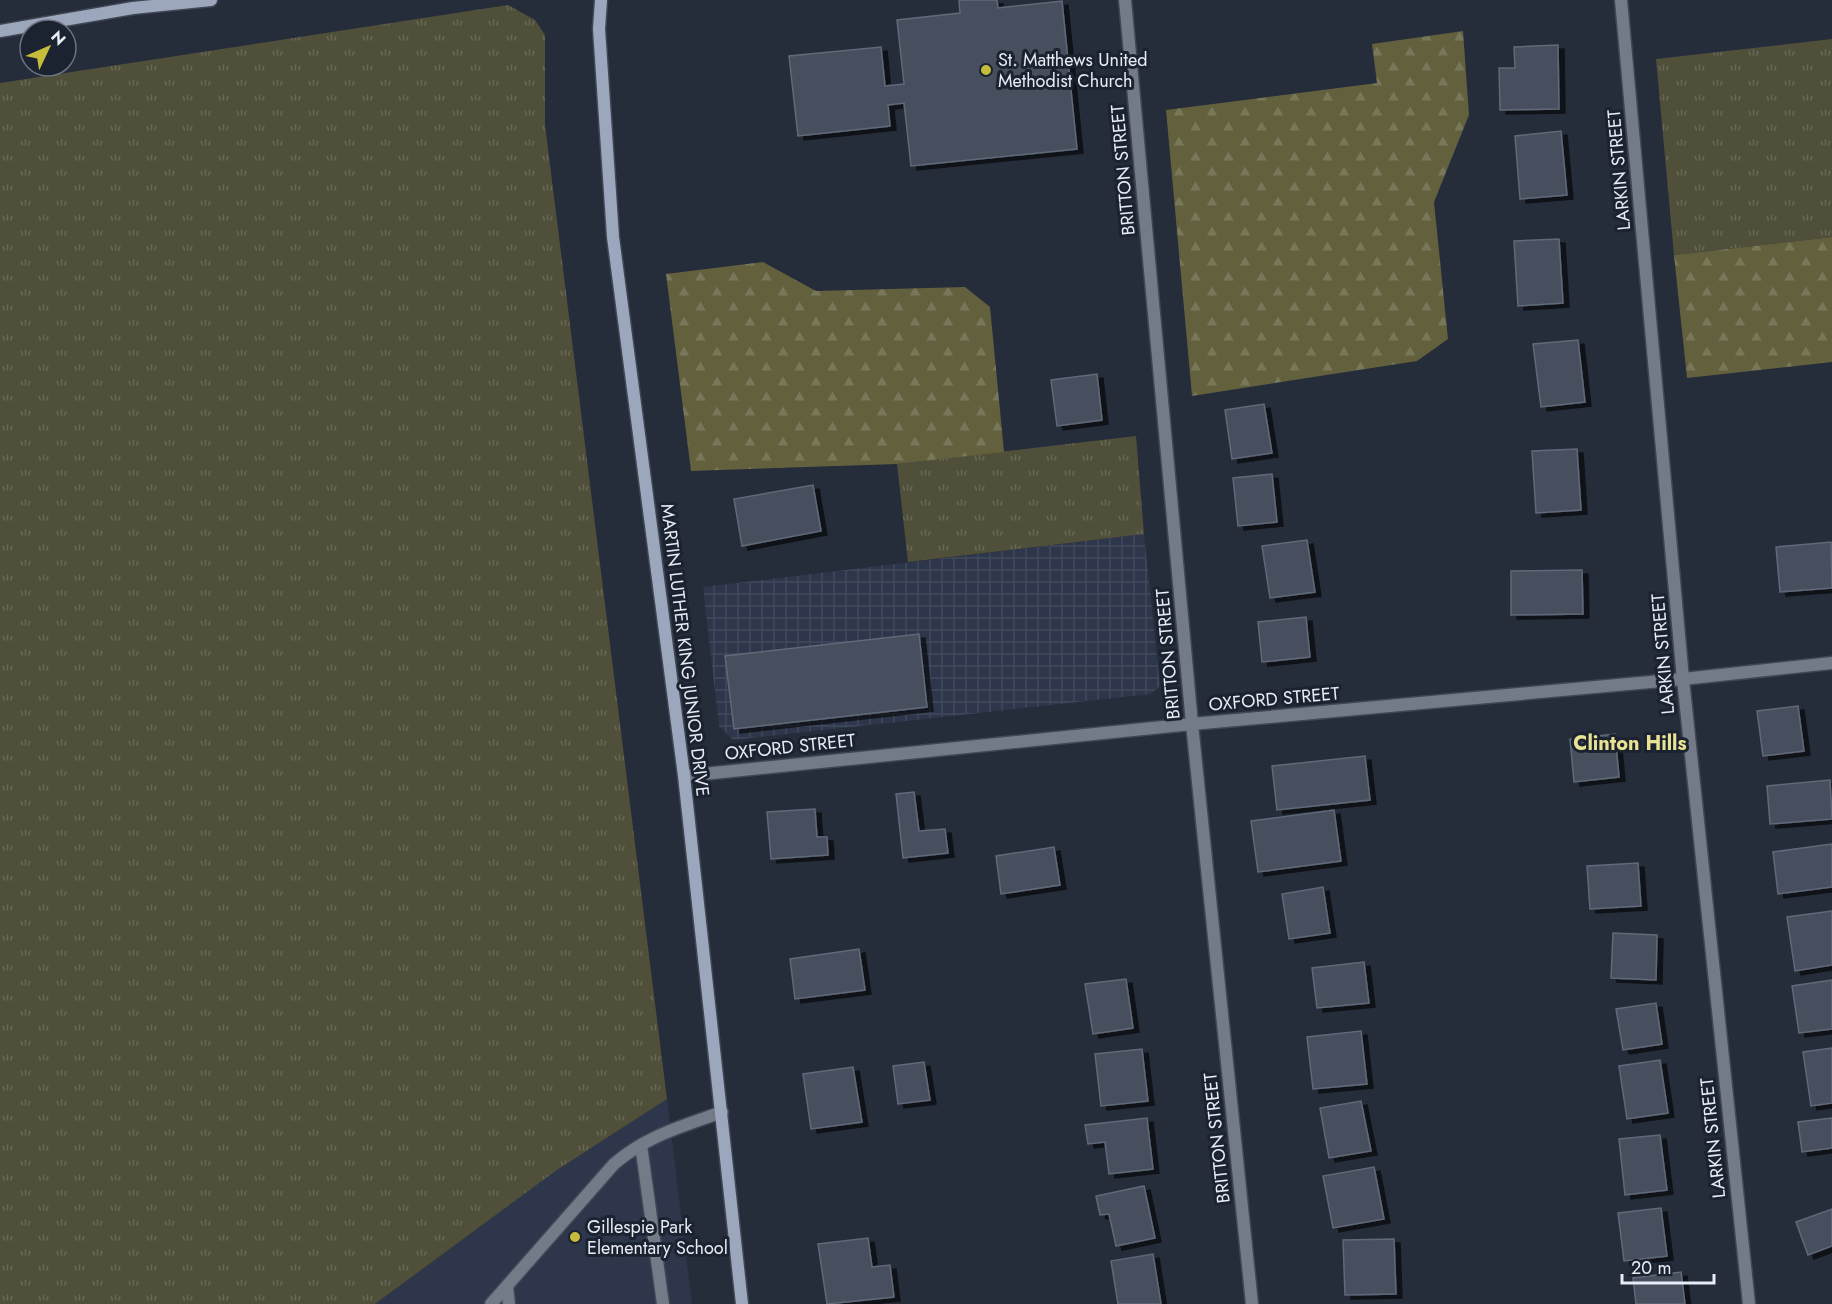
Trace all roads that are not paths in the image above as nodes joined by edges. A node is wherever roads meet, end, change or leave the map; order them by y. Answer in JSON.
{"nodes":[{"id":1,"x":211,"y":0,"type":"edge"},
{"id":2,"x":601,"y":0,"type":"edge"},
{"id":3,"x":1125,"y":0,"type":"edge"},
{"id":4,"x":1622,"y":0,"type":"edge"},
{"id":5,"x":133,"y":4,"type":"edge"},
{"id":6,"x":0,"y":31,"type":"edge"},
{"id":7,"x":1832,"y":663,"type":"edge"},
{"id":8,"x":1683,"y":679,"type":"junction"},
{"id":9,"x":1192,"y":724,"type":"junction"},
{"id":10,"x":684,"y":776,"type":"junction"},
{"id":11,"x":722,"y":1112,"type":"junction"},
{"id":12,"x":641,"y":1145,"type":"junction"},
{"id":13,"x":507,"y":1286,"type":"junction"},
{"id":14,"x":491,"y":1304,"type":"edge"},
{"id":15,"x":509,"y":1304,"type":"edge"},
{"id":16,"x":663,"y":1304,"type":"edge"},
{"id":17,"x":742,"y":1304,"type":"edge"},
{"id":18,"x":1252,"y":1304,"type":"edge"},
{"id":19,"x":1749,"y":1304,"type":"edge"}],
"edges":[{"from":1,"to":5,"type":"main road"},
{"from":2,"to":10,"type":"main road","name":"MARTIN LUTHER KING JUNIOR DRIVE"},
{"from":3,"to":9,"type":"street","name":"BRITTON STREET"},
{"from":4,"to":8,"type":"street","name":"LARKIN STREET"},
{"from":5,"to":6,"type":"main road"},
{"from":7,"to":8,"type":"street","name":"OXFORD STREET"},
{"from":8,"to":9,"type":"street","name":"OXFORD STREET"},
{"from":8,"to":19,"type":"street","name":"LARKIN STREET"},
{"from":9,"to":10,"type":"street","name":"OXFORD STREET"},
{"from":9,"to":18,"type":"street","name":"BRITTON STREET"},
{"from":10,"to":11,"type":"main road","name":"MARTIN LUTHER KING JUNIOR DRIVE"},
{"from":11,"to":12,"type":"street"},
{"from":11,"to":17,"type":"main road","name":"MARTIN LUTHER KING JUNIOR DRIVE"},
{"from":12,"to":13,"type":"street"},
{"from":12,"to":16,"type":"street"},
{"from":13,"to":14,"type":"street"},
{"from":13,"to":15,"type":"street"}]}
